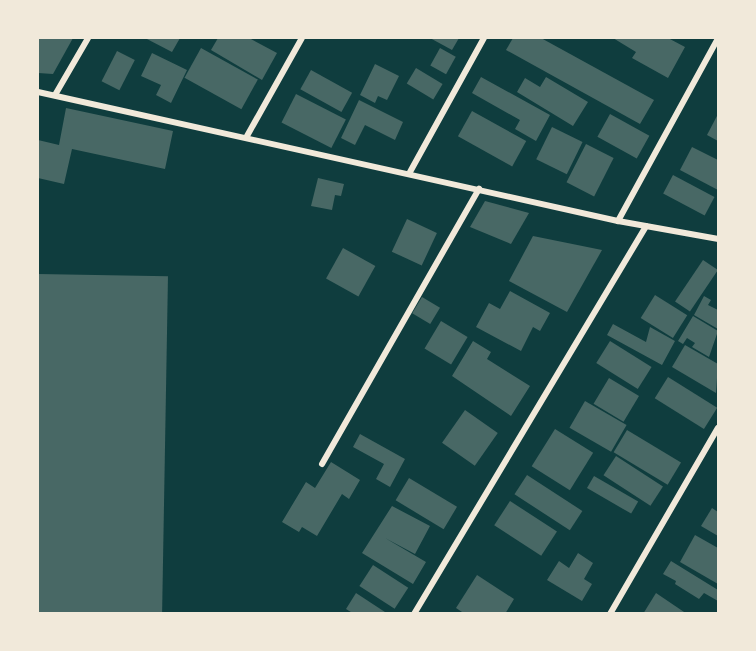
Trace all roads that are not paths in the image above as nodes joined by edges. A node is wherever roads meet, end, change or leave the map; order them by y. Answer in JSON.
{"nodes":[{"id":1,"x":88,"y":38,"type":"edge"},
{"id":2,"x":302,"y":38,"type":"edge"},
{"id":3,"x":484,"y":38,"type":"edge"},
{"id":4,"x":718,"y":38,"type":"edge"},
{"id":5,"x":38,"y":92,"type":"edge"},
{"id":6,"x":55,"y":95,"type":"junction"},
{"id":7,"x":247,"y":136,"type":"junction"},
{"id":8,"x":410,"y":172,"type":"junction"},
{"id":9,"x":478,"y":189,"type":"junction"},
{"id":10,"x":618,"y":221,"type":"junction"},
{"id":11,"x":646,"y":226,"type":"junction"},
{"id":12,"x":718,"y":239,"type":"edge"},
{"id":13,"x":718,"y":428,"type":"edge"},
{"id":14,"x":322,"y":464,"type":"dead end"},
{"id":15,"x":414,"y":614,"type":"edge"},
{"id":16,"x":610,"y":614,"type":"edge"}],
"edges":[{"from":1,"to":6,"type":"street"},
{"from":2,"to":7,"type":"street"},
{"from":3,"to":8,"type":"street"},
{"from":4,"to":10,"type":"street"},
{"from":5,"to":6,"type":"street"},
{"from":6,"to":7,"type":"street"},
{"from":7,"to":8,"type":"street"},
{"from":8,"to":9,"type":"street"},
{"from":9,"to":10,"type":"street"},
{"from":9,"to":14,"type":"street"},
{"from":10,"to":11,"type":"street"},
{"from":11,"to":12,"type":"street"},
{"from":11,"to":15,"type":"street"},
{"from":13,"to":16,"type":"street"}]}
